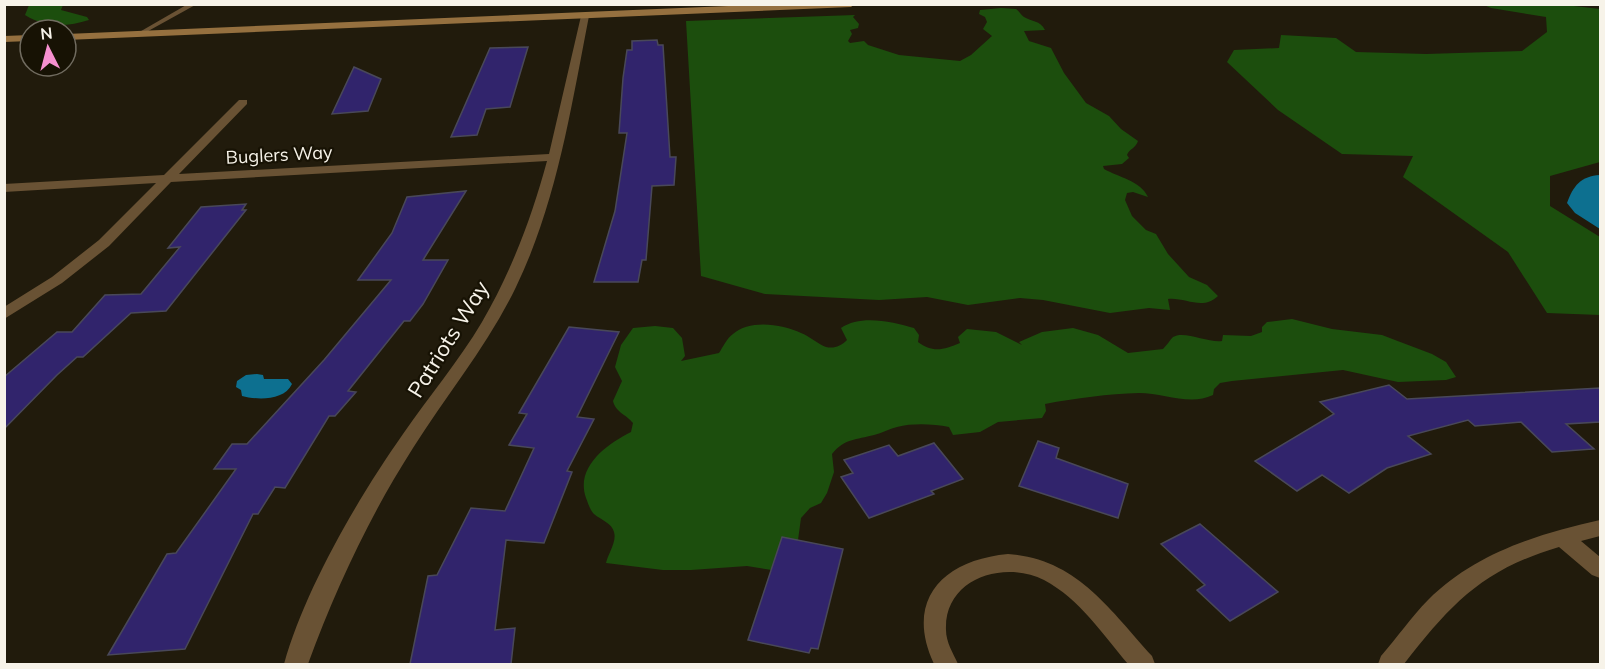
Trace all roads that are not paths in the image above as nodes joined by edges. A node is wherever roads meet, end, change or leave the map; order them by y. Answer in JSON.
{"nodes":[{"id":1,"x":194,"y":4,"type":"edge"},
{"id":2,"x":851,"y":4,"type":"edge"},
{"id":3,"x":585,"y":16,"type":"junction"},
{"id":4,"x":139,"y":34,"type":"junction"},
{"id":5,"x":78,"y":37,"type":"edge"},
{"id":6,"x":243,"y":102,"type":"dead end"},
{"id":7,"x":555,"y":157,"type":"junction"},
{"id":8,"x":169,"y":179,"type":"junction"},
{"id":9,"x":4,"y":188,"type":"edge"},
{"id":10,"x":4,"y":314,"type":"edge"},
{"id":11,"x":1600,"y":528,"type":"edge"},
{"id":12,"x":1562,"y":537,"type":"junction"},
{"id":13,"x":1600,"y":569,"type":"edge"},
{"id":14,"x":296,"y":664,"type":"edge"},
{"id":15,"x":946,"y":664,"type":"edge"},
{"id":16,"x":1143,"y":664,"type":"edge"},
{"id":17,"x":1390,"y":664,"type":"edge"}],
"edges":[{"from":1,"to":4,"type":"lane"},
{"from":2,"to":3,"type":"main road"},
{"from":3,"to":4,"type":"main road"},
{"from":3,"to":7,"type":"street","name":"Patriots Way"},
{"from":4,"to":5,"type":"main road"},
{"from":6,"to":8,"type":"street"},
{"from":7,"to":8,"type":"street","name":"Buglers Way"},
{"from":7,"to":14,"type":"street","name":"Patriots Way"},
{"from":8,"to":9,"type":"street","name":"Buglers Way"},
{"from":8,"to":10,"type":"street"},
{"from":11,"to":12,"type":"street"},
{"from":12,"to":13,"type":"street"},
{"from":12,"to":17,"type":"street"},
{"from":15,"to":16,"type":"street"}]}
